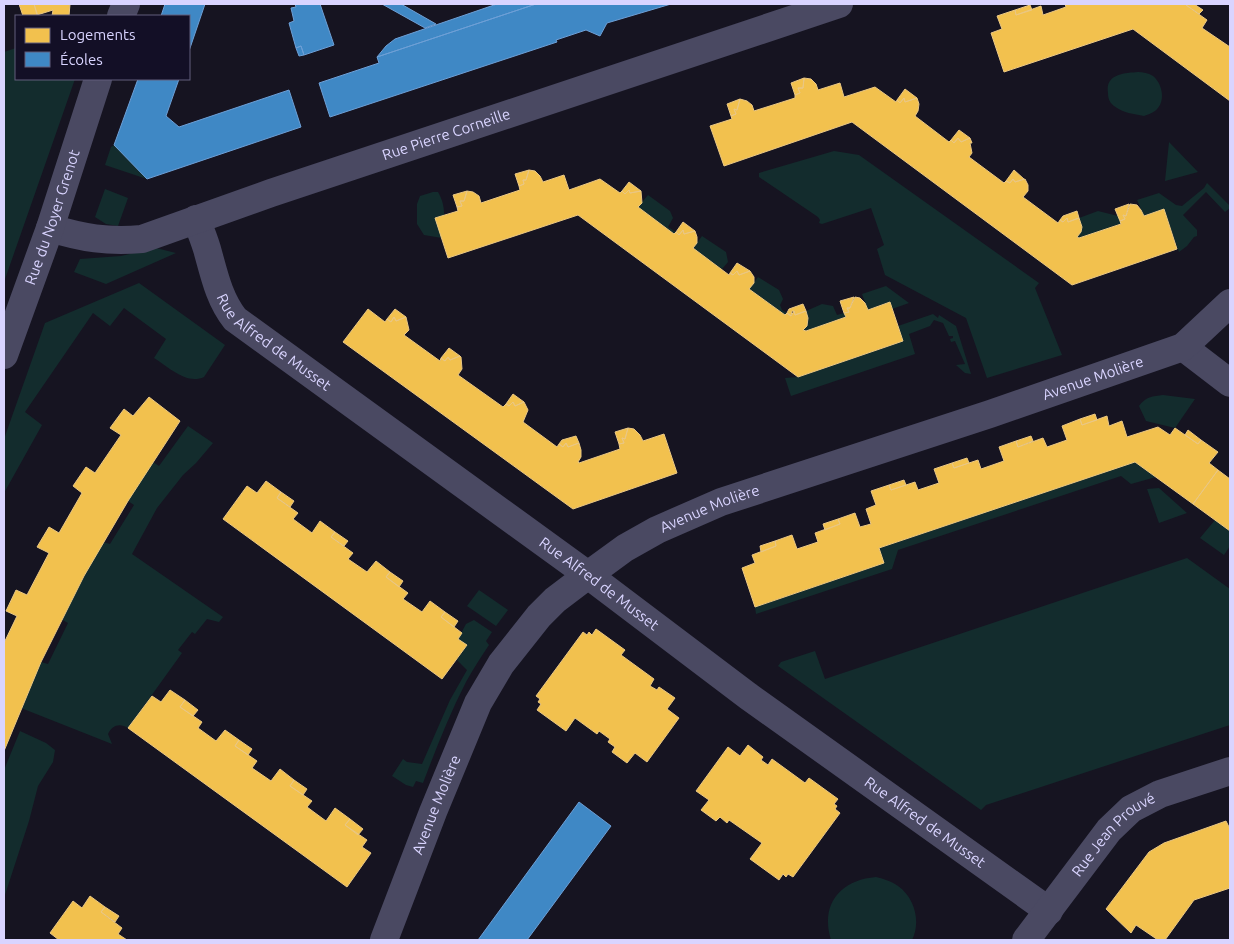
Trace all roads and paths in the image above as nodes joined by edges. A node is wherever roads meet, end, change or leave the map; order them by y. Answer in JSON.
{"nodes":[{"id":1,"x":839,"y":4,"type":"edge"},
{"id":2,"x":98,"y":80,"type":"edge"},
{"id":3,"x":196,"y":219,"type":"junction"},
{"id":4,"x":50,"y":228,"type":"junction"},
{"id":5,"x":1230,"y":303,"type":"edge"},
{"id":6,"x":1183,"y":347,"type":"junction"},
{"id":7,"x":4,"y":355,"type":"edge"},
{"id":8,"x":1230,"y":383,"type":"edge"},
{"id":9,"x":588,"y":575,"type":"junction"},
{"id":10,"x":1230,"y":771,"type":"edge"},
{"id":11,"x":1048,"y":911,"type":"junction"},
{"id":12,"x":384,"y":940,"type":"edge"},
{"id":13,"x":1026,"y":940,"type":"edge"}],
"edges":[{"from":1,"to":3,"type":"street","name":"Rue Pierre Corneille"},
{"from":2,"to":4,"type":"street","name":"Rue du Noyer Grenot"},
{"from":3,"to":4,"type":"street","name":"Rue Pierre Corneille"},
{"from":3,"to":9,"type":"street","name":"Rue Alfred de Musset"},
{"from":4,"to":7,"type":"street","name":"Rue du Noyer Grenot"},
{"from":5,"to":6,"type":"street","name":"Avenue Molière"},
{"from":6,"to":8,"type":"street"},
{"from":6,"to":9,"type":"street","name":"Avenue Molière"},
{"from":9,"to":11,"type":"street","name":"Rue Alfred de Musset"},
{"from":9,"to":12,"type":"street","name":"Avenue Molière"},
{"from":10,"to":11,"type":"street","name":"Rue Jean Prouvé"},
{"from":11,"to":13,"type":"street","name":"Rue Jean Prouvé"}]}
